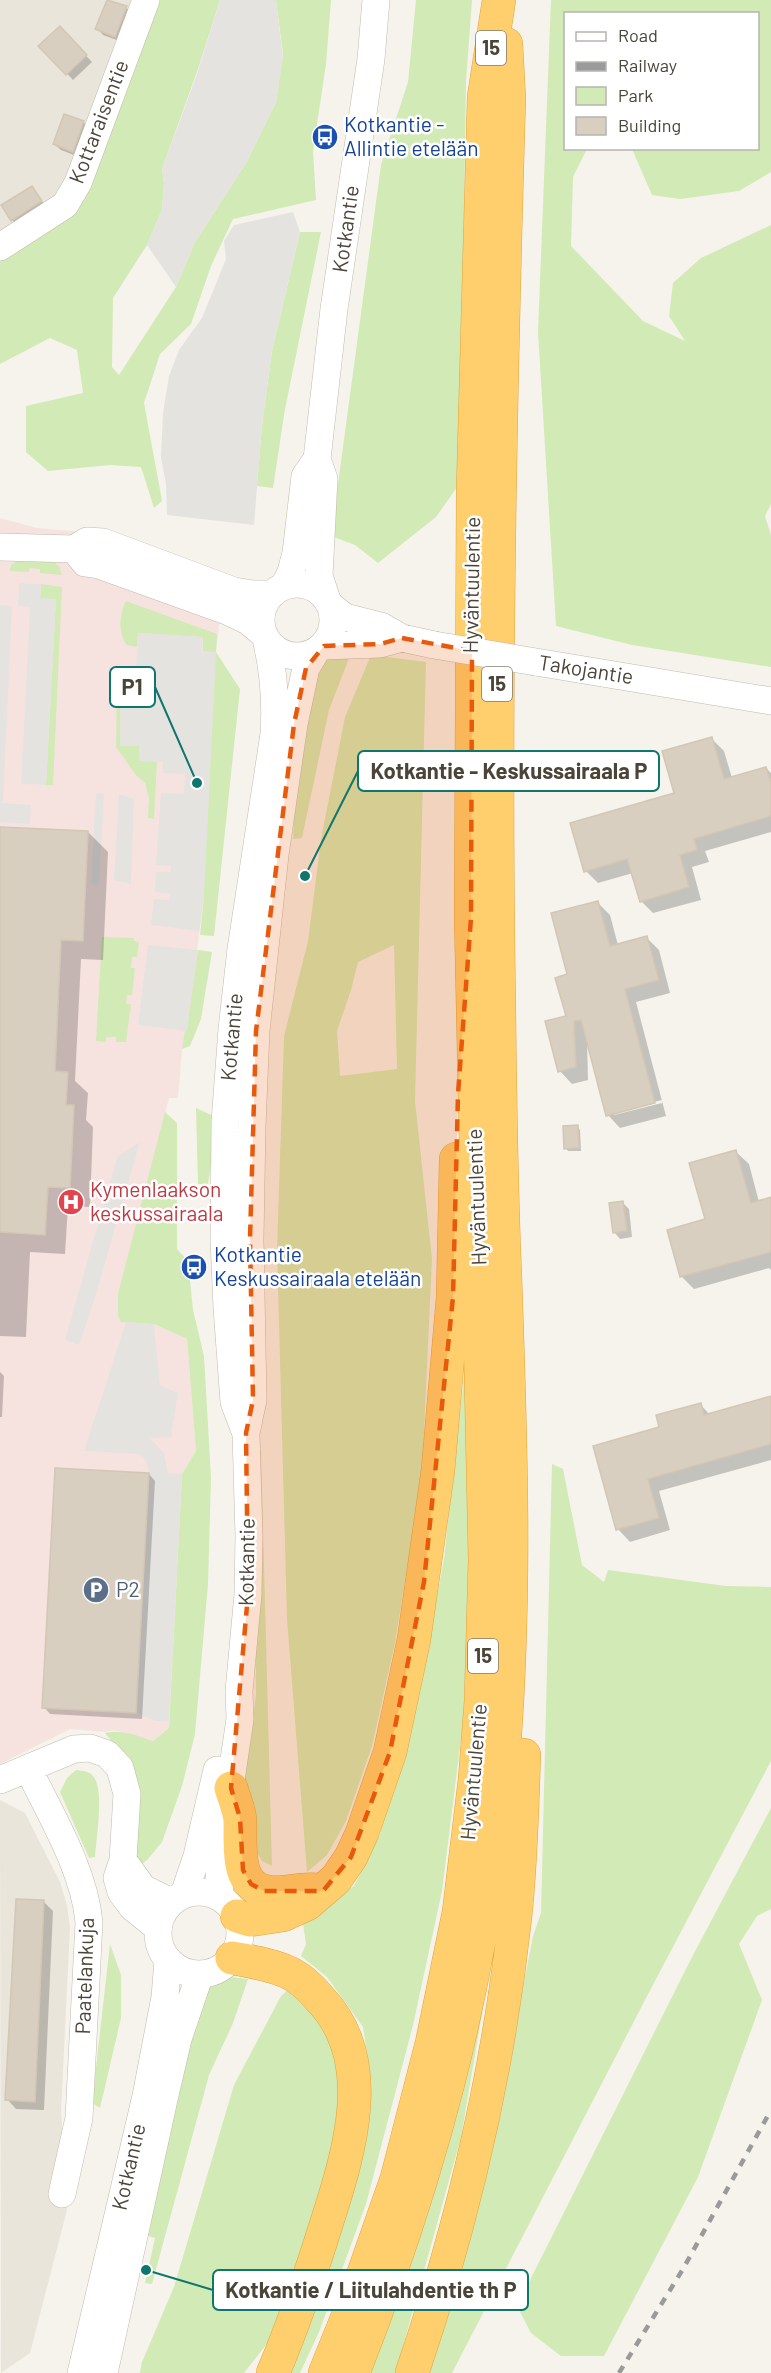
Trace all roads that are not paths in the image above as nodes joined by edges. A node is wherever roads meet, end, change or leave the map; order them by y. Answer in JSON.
{"nodes":[{"id":1,"x":146,"y":0,"type":"edge"},
{"id":2,"x":376,"y":0,"type":"edge"},
{"id":3,"x":501,"y":0,"type":"edge"},
{"id":4,"x":0,"y":247,"type":"edge"},
{"id":5,"x":317,"y":459,"type":"junction"},
{"id":6,"x":0,"y":547,"type":"edge"},
{"id":7,"x":74,"y":549,"type":"junction"},
{"id":8,"x":278,"y":590,"type":"junction"},
{"id":9,"x":328,"y":602,"type":"junction"},
{"id":10,"x":264,"y":637,"type":"junction"},
{"id":11,"x":402,"y":638,"type":"junction"},
{"id":12,"x":319,"y":649,"type":"junction"},
{"id":13,"x":771,"y":701,"type":"edge"},
{"id":14,"x":471,"y":918,"type":"junction"},
{"id":15,"x":246,"y":1433,"type":"junction"},
{"id":16,"x":511,"y":1521,"type":"junction"},
{"id":17,"x":239,"y":1691,"type":"junction"},
{"id":18,"x":28,"y":1768,"type":"junction"},
{"id":19,"x":0,"y":1780,"type":"edge"},
{"id":20,"x":231,"y":1788,"type":"junction"},
{"id":21,"x":123,"y":1860,"type":"junction"},
{"id":22,"x":323,"y":1891,"type":"junction"},
{"id":23,"x":177,"y":1898,"type":"junction"},
{"id":24,"x":229,"y":1907,"type":"junction"},
{"id":25,"x":158,"y":1928,"type":"junction"},
{"id":26,"x":232,"y":1958,"type":"junction"},
{"id":27,"x":168,"y":1960,"type":"junction"},
{"id":28,"x":200,"y":1974,"type":"junction"},
{"id":29,"x":62,"y":2194,"type":"dead end"},
{"id":30,"x":81,"y":2373,"type":"edge"},
{"id":31,"x":104,"y":2373,"type":"edge"},
{"id":32,"x":273,"y":2373,"type":"edge"},
{"id":33,"x":325,"y":2373,"type":"edge"},
{"id":34,"x":353,"y":2373,"type":"edge"},
{"id":35,"x":412,"y":2373,"type":"edge"}],
"edges":[{"from":1,"to":4,"type":"street","name":"Kottaraisentie"},
{"from":2,"to":5,"type":"street","name":"Kotkantie"},
{"from":3,"to":14,"type":"highway","name":"Hyväntuulentie","number":"15"},
{"from":3,"to":16,"type":"highway","name":"Hyväntuulentie","number":"15"},
{"from":5,"to":8,"type":"street","name":"Kotkantie"},
{"from":5,"to":9,"type":"street","name":"Kotkantie"},
{"from":6,"to":7,"type":"street"},
{"from":7,"to":8,"type":"street"},
{"from":7,"to":10,"type":"street"},
{"from":8,"to":9,"type":"street"},
{"from":8,"to":10,"type":"street"},
{"from":9,"to":11,"type":"street","name":"Takojantie"},
{"from":9,"to":12,"type":"street"},
{"from":10,"to":12,"type":"street"},
{"from":10,"to":15,"type":"street","name":"Kotkantie"},
{"from":11,"to":12,"type":"street","name":"Takojantie"},
{"from":11,"to":13,"type":"street","name":"Takojantie","bridge":true},
{"from":12,"to":15,"type":"street","name":"Kotkantie"},
{"from":14,"to":22,"type":"highway"},
{"from":14,"to":33,"type":"highway","name":"Hyväntuulentie","number":"15"},
{"from":15,"to":17,"type":"street","name":"Kotkantie"},
{"from":16,"to":34,"type":"highway","name":"Hyväntuulentie","number":"15"},
{"from":16,"to":35,"type":"highway"},
{"from":17,"to":20,"type":"street","name":"Kotkantie"},
{"from":17,"to":23,"type":"street","name":"Kotkantie"},
{"from":18,"to":19,"type":"street"},
{"from":18,"to":21,"type":"street"},
{"from":18,"to":29,"type":"street","name":"Paatelankuja"},
{"from":20,"to":22,"type":"highway"},
{"from":20,"to":24,"type":"street","name":"Kotkantie"},
{"from":21,"to":23,"type":"street"},
{"from":21,"to":25,"type":"street"},
{"from":22,"to":24,"type":"highway"},
{"from":23,"to":24,"type":"street"},
{"from":23,"to":25,"type":"street"},
{"from":24,"to":26,"type":"street"},
{"from":25,"to":27,"type":"street"},
{"from":26,"to":28,"type":"street"},
{"from":26,"to":32,"type":"highway"},
{"from":27,"to":28,"type":"street"},
{"from":27,"to":30,"type":"street","name":"Kotkantie"},
{"from":28,"to":31,"type":"street","name":"Kotkantie"}]}
